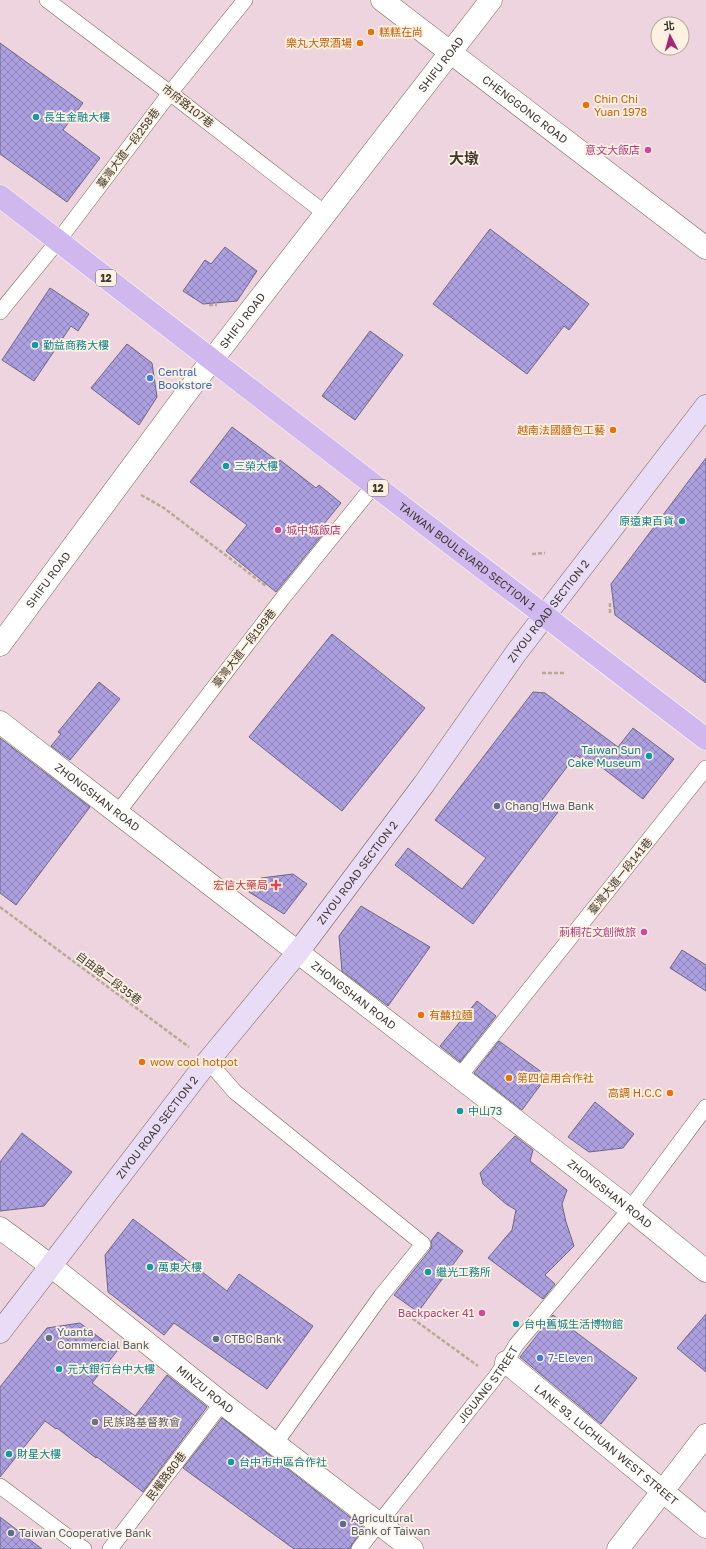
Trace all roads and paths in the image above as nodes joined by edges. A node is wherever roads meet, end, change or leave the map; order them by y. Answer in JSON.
{"nodes":[{"id":1,"x":47,"y":0,"type":"edge"},
{"id":2,"x":245,"y":0,"type":"edge"},
{"id":3,"x":382,"y":0,"type":"edge"},
{"id":4,"x":491,"y":0,"type":"edge"},
{"id":5,"x":450,"y":52,"type":"junction"},
{"id":6,"x":170,"y":92,"type":"junction"},
{"id":7,"x":0,"y":196,"type":"edge"},
{"id":8,"x":326,"y":214,"type":"junction"},
{"id":9,"x":58,"y":241,"type":"junction"},
{"id":10,"x":706,"y":248,"type":"edge"},
{"id":11,"x":209,"y":305,"type":"dead end"},
{"id":12,"x":217,"y":305,"type":"dead end"},
{"id":13,"x":0,"y":312,"type":"edge"},
{"id":14,"x":212,"y":360,"type":"junction"},
{"id":15,"x":706,"y":406,"type":"edge"},
{"id":16,"x":120,"y":482,"type":"junction"},
{"id":17,"x":374,"y":486,"type":"junction"},
{"id":18,"x":545,"y":553,"type":"dead end"},
{"id":19,"x":532,"y":554,"type":"dead end"},
{"id":20,"x":282,"y":599,"type":"junction"},
{"id":21,"x":610,"y":603,"type":"dead end"},
{"id":22,"x":610,"y":615,"type":"dead end"},
{"id":23,"x":544,"y":616,"type":"junction"},
{"id":24,"x":0,"y":645,"type":"edge"},
{"id":25,"x":542,"y":673,"type":"dead end"},
{"id":26,"x":566,"y":673,"type":"dead end"},
{"id":27,"x":0,"y":722,"type":"edge"},
{"id":28,"x":706,"y":739,"type":"edge"},
{"id":29,"x":706,"y":768,"type":"edge"},
{"id":30,"x":118,"y":812,"type":"junction"},
{"id":31,"x":0,"y":907,"type":"edge"},
{"id":32,"x":298,"y":952,"type":"junction"},
{"id":33,"x":208,"y":1061,"type":"junction"},
{"id":34,"x":459,"y":1077,"type":"junction"},
{"id":35,"x":706,"y":1107,"type":"edge"},
{"id":36,"x":630,"y":1209,"type":"junction"},
{"id":37,"x":0,"y":1228,"type":"edge"},
{"id":38,"x":51,"y":1266,"type":"junction"},
{"id":39,"x":706,"y":1271,"type":"edge"},
{"id":40,"x":381,"y":1296,"type":"junction"},
{"id":41,"x":0,"y":1332,"type":"edge"},
{"id":42,"x":500,"y":1370,"type":"junction"},
{"id":43,"x":222,"y":1403,"type":"junction"},
{"id":44,"x":706,"y":1435,"type":"edge"},
{"id":45,"x":275,"y":1444,"type":"junction"},
{"id":46,"x":0,"y":1486,"type":"edge"},
{"id":47,"x":662,"y":1493,"type":"junction"},
{"id":48,"x":379,"y":1522,"type":"junction"},
{"id":49,"x":706,"y":1527,"type":"edge"},
{"id":50,"x":84,"y":1549,"type":"edge"},
{"id":51,"x":110,"y":1549,"type":"edge"},
{"id":52,"x":359,"y":1549,"type":"edge"},
{"id":53,"x":412,"y":1549,"type":"edge"},
{"id":54,"x":618,"y":1549,"type":"edge"}],
"edges":[{"from":1,"to":6,"type":"lane","name":"市府路107巷"},
{"from":2,"to":6,"type":"lane","name":"臺灣大道一段258巷"},
{"from":3,"to":5,"type":"street","name":"CHENGGONG ROAD"},
{"from":4,"to":5,"type":"street","name":"SHIFU ROAD"},
{"from":5,"to":8,"type":"street","name":"SHIFU ROAD"},
{"from":5,"to":10,"type":"street","name":"CHENGGONG ROAD"},
{"from":6,"to":8,"type":"lane","name":"市府路107巷"},
{"from":6,"to":9,"type":"lane","name":"臺灣大道一段258巷"},
{"from":7,"to":9,"type":"main road","name":"TAIWAN BOULEVARD SECTION 1","number":"12"},
{"from":8,"to":14,"type":"street","name":"SHIFU ROAD"},
{"from":9,"to":13,"type":"lane","name":"臺灣大道一段258巷"},
{"from":9,"to":14,"type":"main road","name":"TAIWAN BOULEVARD SECTION 1","number":"12"},
{"from":11,"to":12,"type":"path"},
{"from":14,"to":16,"type":"street","name":"SHIFU ROAD"},
{"from":14,"to":17,"type":"main road","name":"TAIWAN BOULEVARD SECTION 1","number":"12"},
{"from":15,"to":23,"type":"main road","name":"ZIYOU ROAD SECTION 2"},
{"from":16,"to":20,"type":"path"},
{"from":16,"to":24,"type":"street","name":"SHIFU ROAD"},
{"from":17,"to":20,"type":"lane","name":"臺灣大道一段199巷"},
{"from":17,"to":23,"type":"main road","name":"TAIWAN BOULEVARD SECTION 1","number":"12"},
{"from":18,"to":19,"type":"path"},
{"from":20,"to":30,"type":"lane","name":"臺灣大道一段199巷"},
{"from":21,"to":22,"type":"path"},
{"from":23,"to":28,"type":"main road","name":"TAIWAN BOULEVARD SECTION 1","number":"12"},
{"from":23,"to":32,"type":"main road","name":"ZIYOU ROAD SECTION 2"},
{"from":25,"to":26,"type":"path"},
{"from":27,"to":30,"type":"street","name":"ZHONGSHAN ROAD"},
{"from":29,"to":34,"type":"lane","name":"臺灣大道一段141巷"},
{"from":30,"to":32,"type":"street","name":"ZHONGSHAN ROAD"},
{"from":31,"to":33,"type":"path","name":"自由路二段35巷"},
{"from":32,"to":33,"type":"main road","name":"ZIYOU ROAD SECTION 2"},
{"from":32,"to":34,"type":"street","name":"ZHONGSHAN ROAD"},
{"from":33,"to":38,"type":"main road","name":"ZIYOU ROAD SECTION 2"},
{"from":33,"to":40,"type":"lane"},
{"from":34,"to":36,"type":"street","name":"ZHONGSHAN ROAD"},
{"from":35,"to":36,"type":"lane","name":"JIGUANG STREET"},
{"from":36,"to":39,"type":"street","name":"ZHONGSHAN ROAD"},
{"from":36,"to":42,"type":"lane","name":"JIGUANG STREET"},
{"from":37,"to":38,"type":"street","name":"MINZU ROAD"},
{"from":38,"to":41,"type":"main road","name":"ZIYOU ROAD SECTION 2"},
{"from":38,"to":43,"type":"street","name":"MINZU ROAD"},
{"from":40,"to":42,"type":"path"},
{"from":40,"to":45,"type":"lane"},
{"from":42,"to":47,"type":"street","name":"LANE 93, LUCHUAN WEST STREET"},
{"from":42,"to":48,"type":"lane","name":"JIGUANG STREET"},
{"from":43,"to":45,"type":"street","name":"MINZU ROAD"},
{"from":43,"to":51,"type":"lane","name":"民權路80巷"},
{"from":44,"to":47,"type":"street"},
{"from":45,"to":48,"type":"street","name":"MINZU ROAD"},
{"from":46,"to":50,"type":"lane"},
{"from":47,"to":49,"type":"street","name":"LANE 93, LUCHUAN WEST STREET"},
{"from":47,"to":54,"type":"street"},
{"from":48,"to":52,"type":"lane","name":"JIGUANG STREET"},
{"from":48,"to":53,"type":"street","name":"MINZU ROAD"}]}
